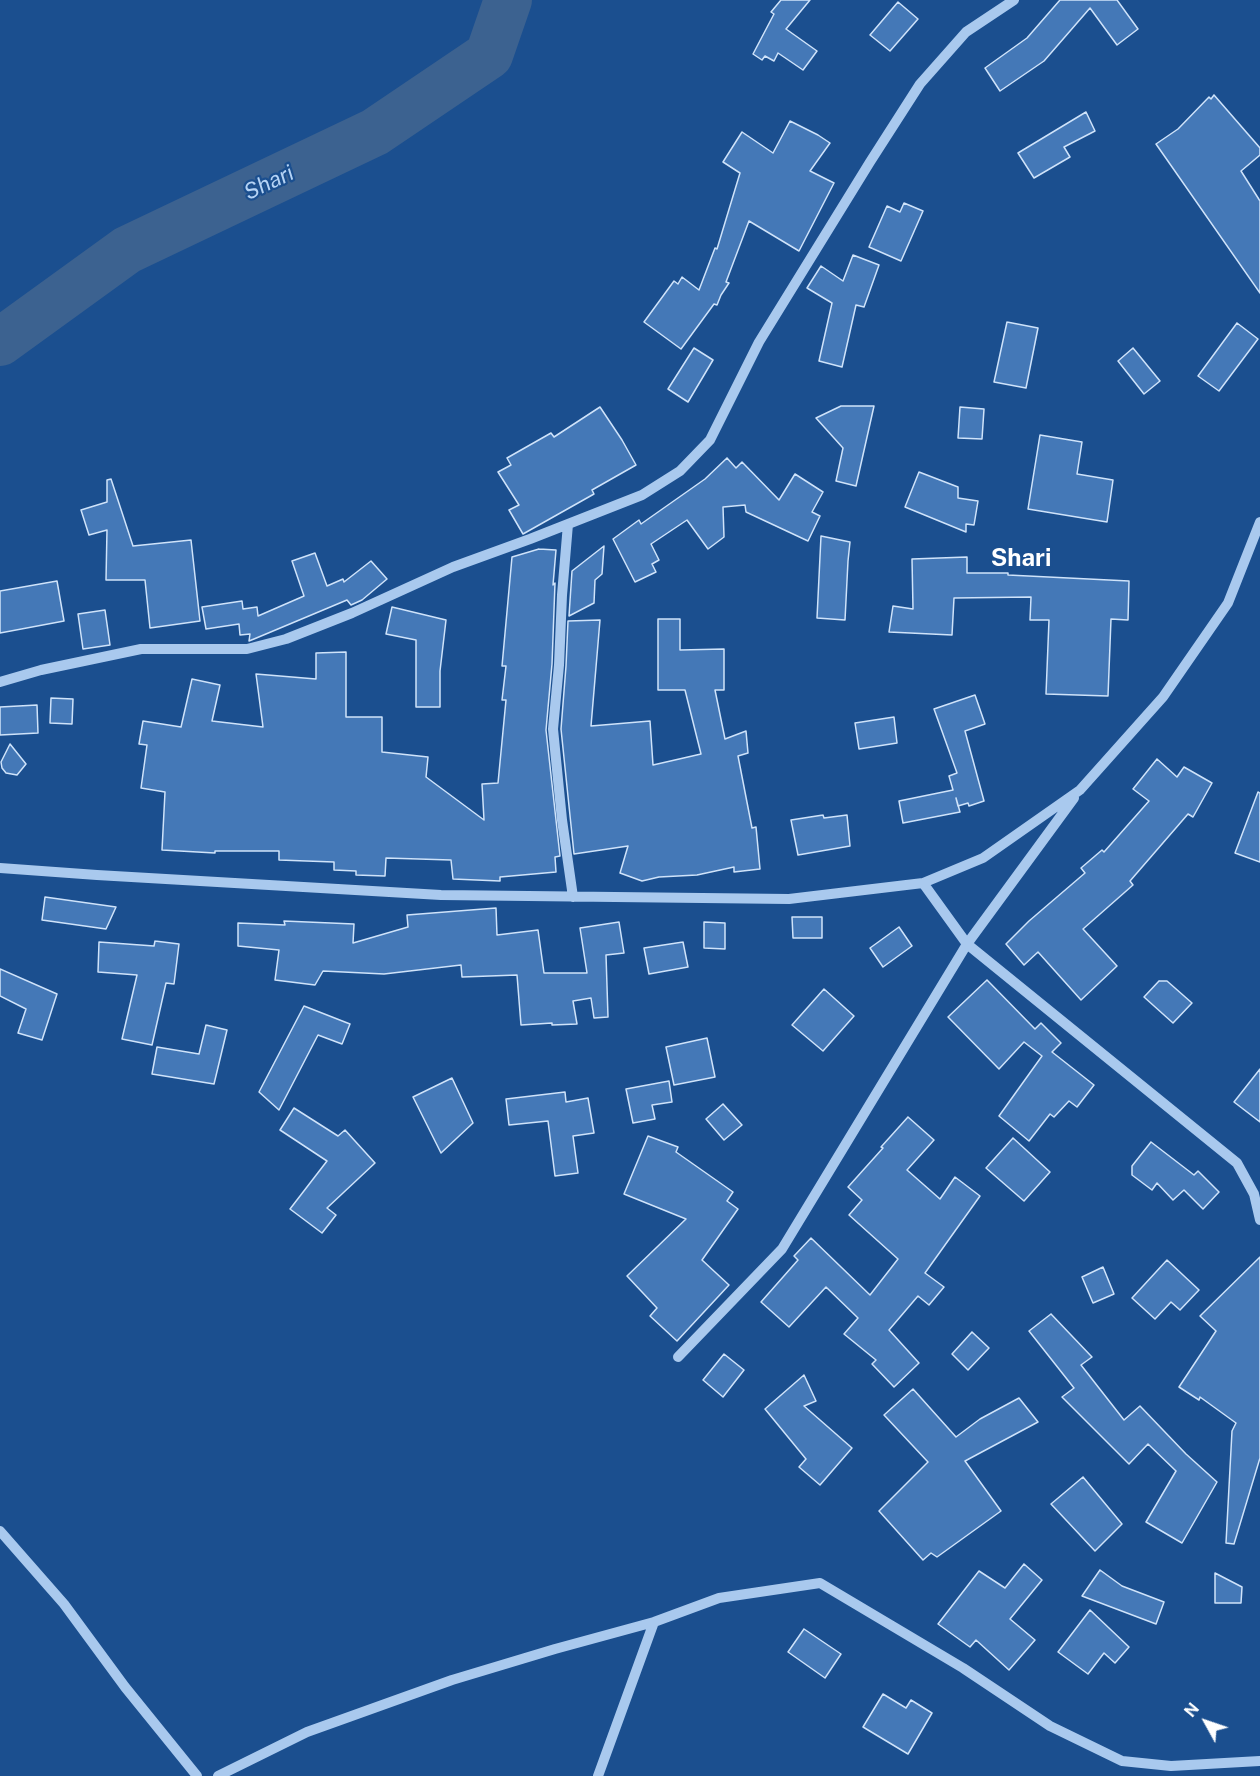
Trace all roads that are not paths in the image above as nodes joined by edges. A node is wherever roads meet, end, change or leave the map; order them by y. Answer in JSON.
{"nodes":[{"id":1,"x":1014,"y":0,"type":"edge"},
{"id":2,"x":1260,"y":522,"type":"edge"},
{"id":3,"x":568,"y":524,"type":"junction"},
{"id":4,"x":0,"y":682,"type":"edge"},
{"id":5,"x":1080,"y":790,"type":"junction"},
{"id":6,"x":0,"y":868,"type":"edge"},
{"id":7,"x":923,"y":883,"type":"junction"},
{"id":8,"x":573,"y":897,"type":"junction"},
{"id":9,"x":967,"y":944,"type":"junction"},
{"id":10,"x":1260,"y":1220,"type":"edge"},
{"id":11,"x":678,"y":1357,"type":"dead end"},
{"id":12,"x":0,"y":1531,"type":"edge"},
{"id":13,"x":654,"y":1622,"type":"junction"},
{"id":14,"x":1260,"y":1761,"type":"edge"},
{"id":15,"x":198,"y":1776,"type":"edge"},
{"id":16,"x":218,"y":1776,"type":"edge"},
{"id":17,"x":598,"y":1776,"type":"edge"}],
"edges":[{"from":1,"to":3,"type":"street"},
{"from":2,"to":5,"type":"street"},
{"from":3,"to":4,"type":"street"},
{"from":3,"to":8,"type":"street"},
{"from":5,"to":7,"type":"street"},
{"from":5,"to":9,"type":"street"},
{"from":6,"to":8,"type":"street"},
{"from":7,"to":8,"type":"street"},
{"from":7,"to":9,"type":"street"},
{"from":9,"to":10,"type":"street"},
{"from":9,"to":11,"type":"street"},
{"from":12,"to":15,"type":"street"},
{"from":13,"to":14,"type":"street"},
{"from":13,"to":16,"type":"street"},
{"from":13,"to":17,"type":"street"}]}
